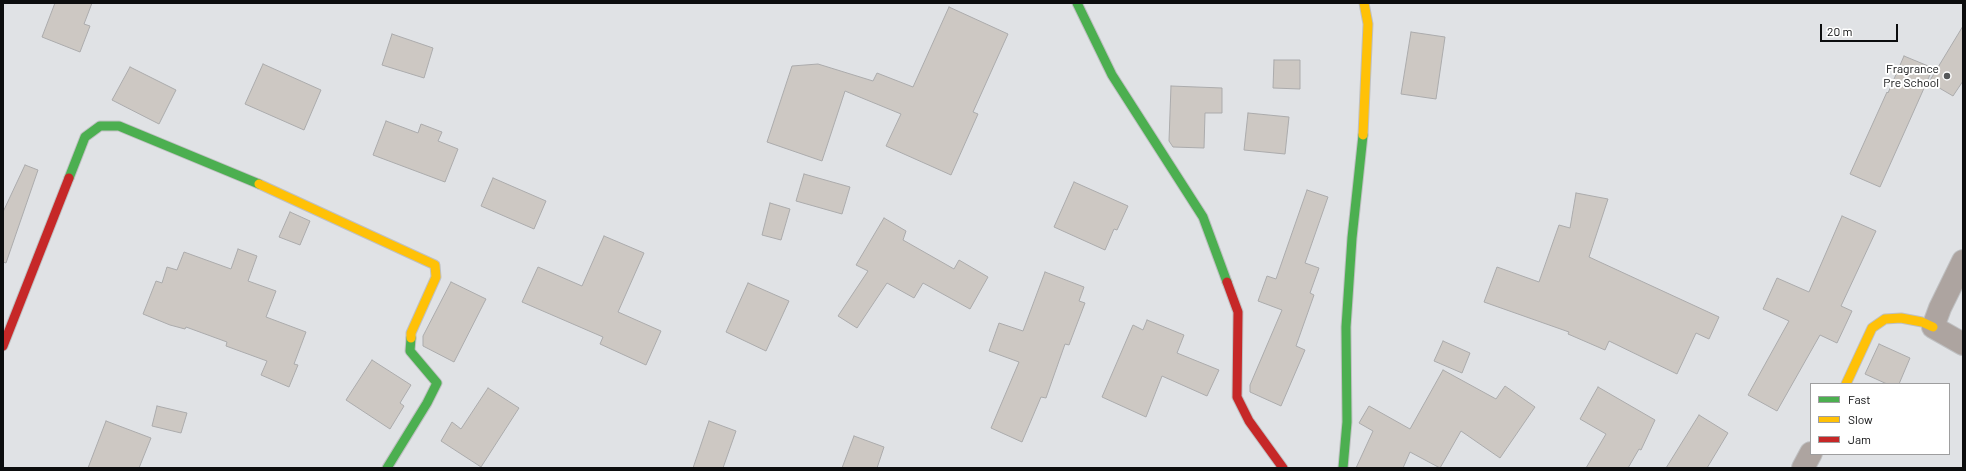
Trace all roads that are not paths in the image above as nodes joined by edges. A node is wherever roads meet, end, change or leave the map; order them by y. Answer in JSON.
{"nodes":[{"id":1,"x":1077,"y":3,"type":"edge"},
{"id":2,"x":1364,"y":3,"type":"edge"},
{"id":3,"x":1963,"y":261,"type":"edge"},
{"id":4,"x":1933,"y":327,"type":"junction"},
{"id":5,"x":1963,"y":344,"type":"edge"},
{"id":6,"x":3,"y":346,"type":"edge"},
{"id":7,"x":1846,"y":383,"type":"edge"},
{"id":8,"x":1810,"y":455,"type":"edge"},
{"id":9,"x":387,"y":468,"type":"edge"},
{"id":10,"x":1283,"y":468,"type":"edge"},
{"id":11,"x":1343,"y":468,"type":"edge"},
{"id":12,"x":1803,"y":468,"type":"edge"}],
"edges":[{"from":1,"to":10,"type":"street"},
{"from":2,"to":11,"type":"street"},
{"from":3,"to":4,"type":"street"},
{"from":4,"to":5,"type":"street"},
{"from":4,"to":7,"type":"street"},
{"from":6,"to":9,"type":"street"},
{"from":8,"to":12,"type":"street"}]}
